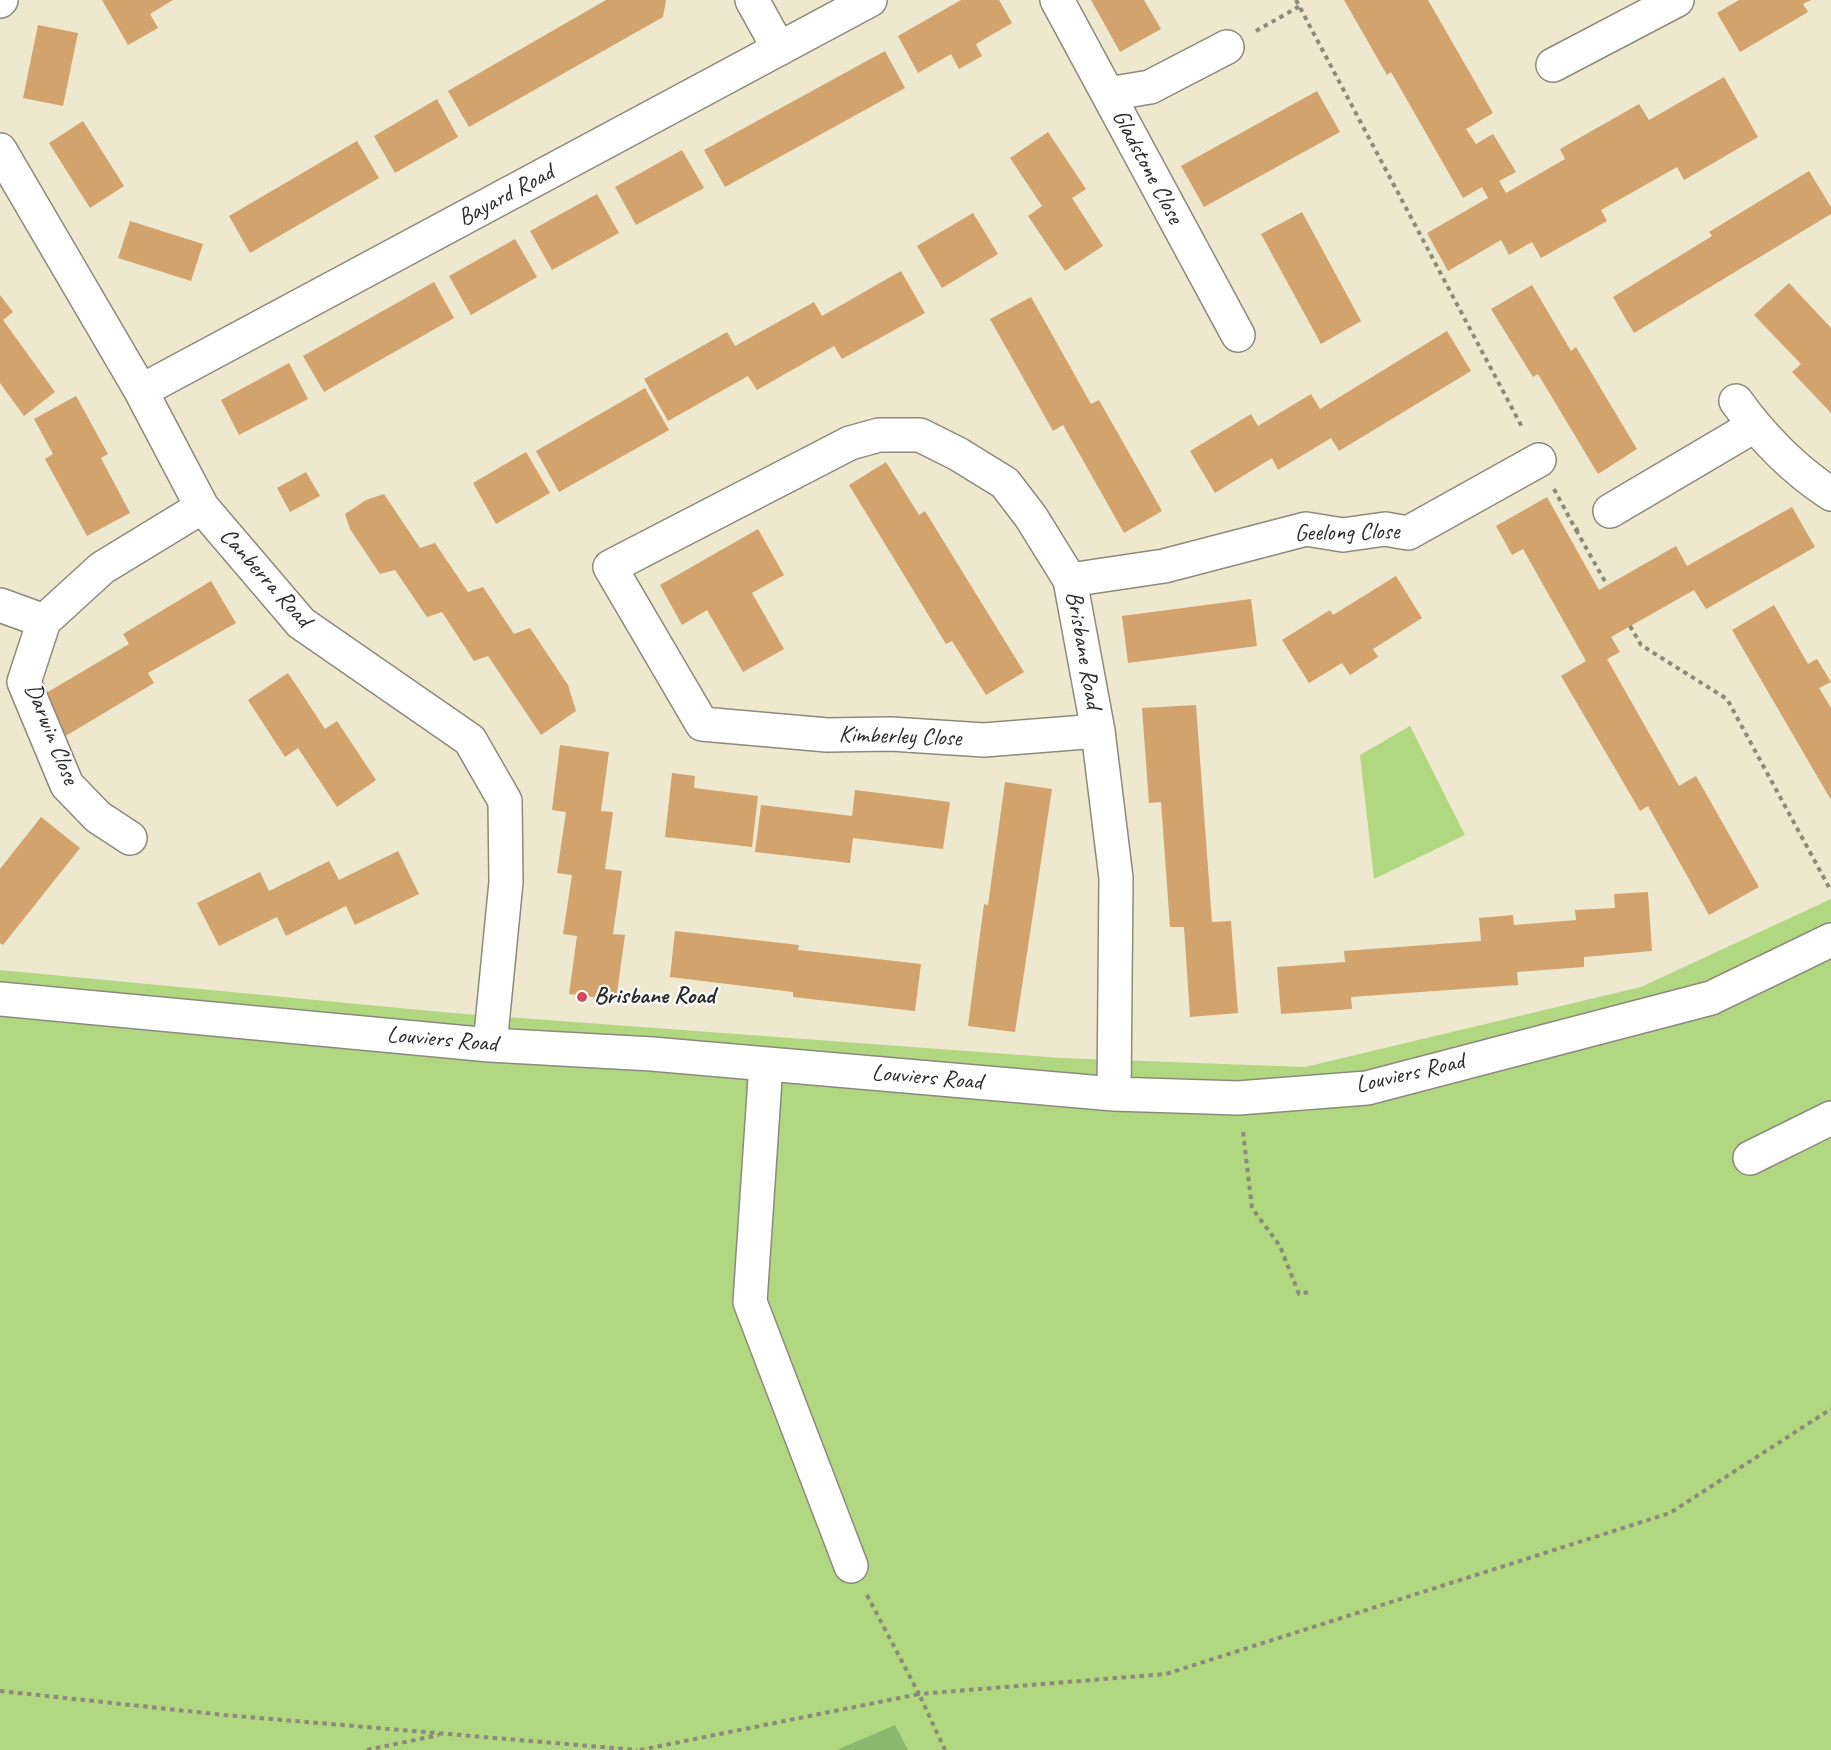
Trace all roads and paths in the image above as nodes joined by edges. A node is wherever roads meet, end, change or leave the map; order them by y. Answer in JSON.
{"nodes":[{"id":1,"x":752,"y":0,"type":"edge"},
{"id":2,"x":870,"y":0,"type":"edge"},
{"id":3,"x":1057,"y":0,"type":"edge"},
{"id":4,"x":1296,"y":0,"type":"edge"},
{"id":5,"x":1677,"y":0,"type":"edge"},
{"id":6,"x":1300,"y":6,"type":"junction"},
{"id":7,"x":1227,"y":47,"type":"joint"},
{"id":8,"x":779,"y":49,"type":"junction"},
{"id":9,"x":1553,"y":64,"type":"dead end"},
{"id":10,"x":1108,"y":94,"type":"junction"},
{"id":11,"x":0,"y":150,"type":"edge"},
{"id":12,"x":1238,"y":335,"type":"dead end"},
{"id":13,"x":141,"y":391,"type":"junction"},
{"id":14,"x":1539,"y":460,"type":"junction"},
{"id":15,"x":1831,"y":494,"type":"edge"},
{"id":16,"x":202,"y":507,"type":"junction"},
{"id":17,"x":1610,"y":511,"type":"joint"},
{"id":18,"x":1576,"y":530,"type":"junction"},
{"id":19,"x":1070,"y":580,"type":"junction"},
{"id":20,"x":1607,"y":585,"type":"dead end"},
{"id":21,"x":0,"y":605,"type":"edge"},
{"id":22,"x":44,"y":621,"type":"junction"},
{"id":23,"x":1630,"y":626,"type":"dead end"},
{"id":24,"x":702,"y":724,"type":"joint"},
{"id":25,"x":1098,"y":731,"type":"junction"},
{"id":26,"x":130,"y":838,"type":"dead end"},
{"id":27,"x":1831,"y":891,"type":"edge"},
{"id":28,"x":1831,"y":940,"type":"edge"},
{"id":29,"x":0,"y":999,"type":"edge"},
{"id":30,"x":490,"y":1045,"type":"junction"},
{"id":31,"x":766,"y":1064,"type":"junction"},
{"id":32,"x":1114,"y":1094,"type":"junction"},
{"id":33,"x":1238,"y":1098,"type":"junction"},
{"id":34,"x":1831,"y":1118,"type":"edge"},
{"id":35,"x":1750,"y":1158,"type":"dead end"},
{"id":36,"x":1309,"y":1292,"type":"dead end"},
{"id":37,"x":1831,"y":1409,"type":"edge"},
{"id":38,"x":851,"y":1566,"type":"joint"},
{"id":39,"x":0,"y":1691,"type":"edge"},
{"id":40,"x":919,"y":1694,"type":"junction"},
{"id":41,"x":444,"y":1734,"type":"junction"},
{"id":42,"x":367,"y":1750,"type":"edge"},
{"id":43,"x":638,"y":1750,"type":"edge"},
{"id":44,"x":945,"y":1750,"type":"edge"}],
"edges":[{"from":1,"to":8,"type":"street"},
{"from":2,"to":8,"type":"street","name":"Bayard Road"},
{"from":3,"to":10,"type":"street","name":"Gladstone Close"},
{"from":4,"to":6,"type":"path"},
{"from":5,"to":9,"type":"street"},
{"from":6,"to":7,"type":"path"},
{"from":6,"to":14,"type":"path"},
{"from":7,"to":10,"type":"street"},
{"from":8,"to":13,"type":"street","name":"Bayard Road"},
{"from":10,"to":12,"type":"street","name":"Gladstone Close"},
{"from":11,"to":13,"type":"street","name":"Canberra Road"},
{"from":13,"to":16,"type":"street","name":"Canberra Road"},
{"from":14,"to":18,"type":"path"},
{"from":14,"to":19,"type":"street","name":"Geelong Close"},
{"from":15,"to":17,"type":"street"},
{"from":16,"to":22,"type":"street","name":"Darwin Close"},
{"from":16,"to":30,"type":"street","name":"Canberra Road"},
{"from":17,"to":18,"type":"path"},
{"from":18,"to":20,"type":"path"},
{"from":19,"to":24,"type":"street","name":"Brisbane Road"},
{"from":19,"to":25,"type":"street","name":"Brisbane Road"},
{"from":21,"to":22,"type":"street"},
{"from":22,"to":26,"type":"street","name":"Darwin Close"},
{"from":23,"to":27,"type":"path"},
{"from":24,"to":25,"type":"street","name":"Kimberley Close"},
{"from":25,"to":32,"type":"street","name":"Brisbane Road"},
{"from":28,"to":33,"type":"street","name":"Louviers Road"},
{"from":29,"to":30,"type":"street","name":"Louviers Road"},
{"from":30,"to":31,"type":"street","name":"Louviers Road"},
{"from":31,"to":32,"type":"street","name":"Louviers Road"},
{"from":31,"to":38,"type":"street"},
{"from":32,"to":33,"type":"street","name":"Louviers Road"},
{"from":33,"to":36,"type":"path"},
{"from":34,"to":35,"type":"street"},
{"from":37,"to":40,"type":"path"},
{"from":38,"to":40,"type":"path"},
{"from":39,"to":41,"type":"path"},
{"from":40,"to":43,"type":"path"},
{"from":40,"to":44,"type":"path"},
{"from":41,"to":42,"type":"path"},
{"from":41,"to":43,"type":"path"}]}
